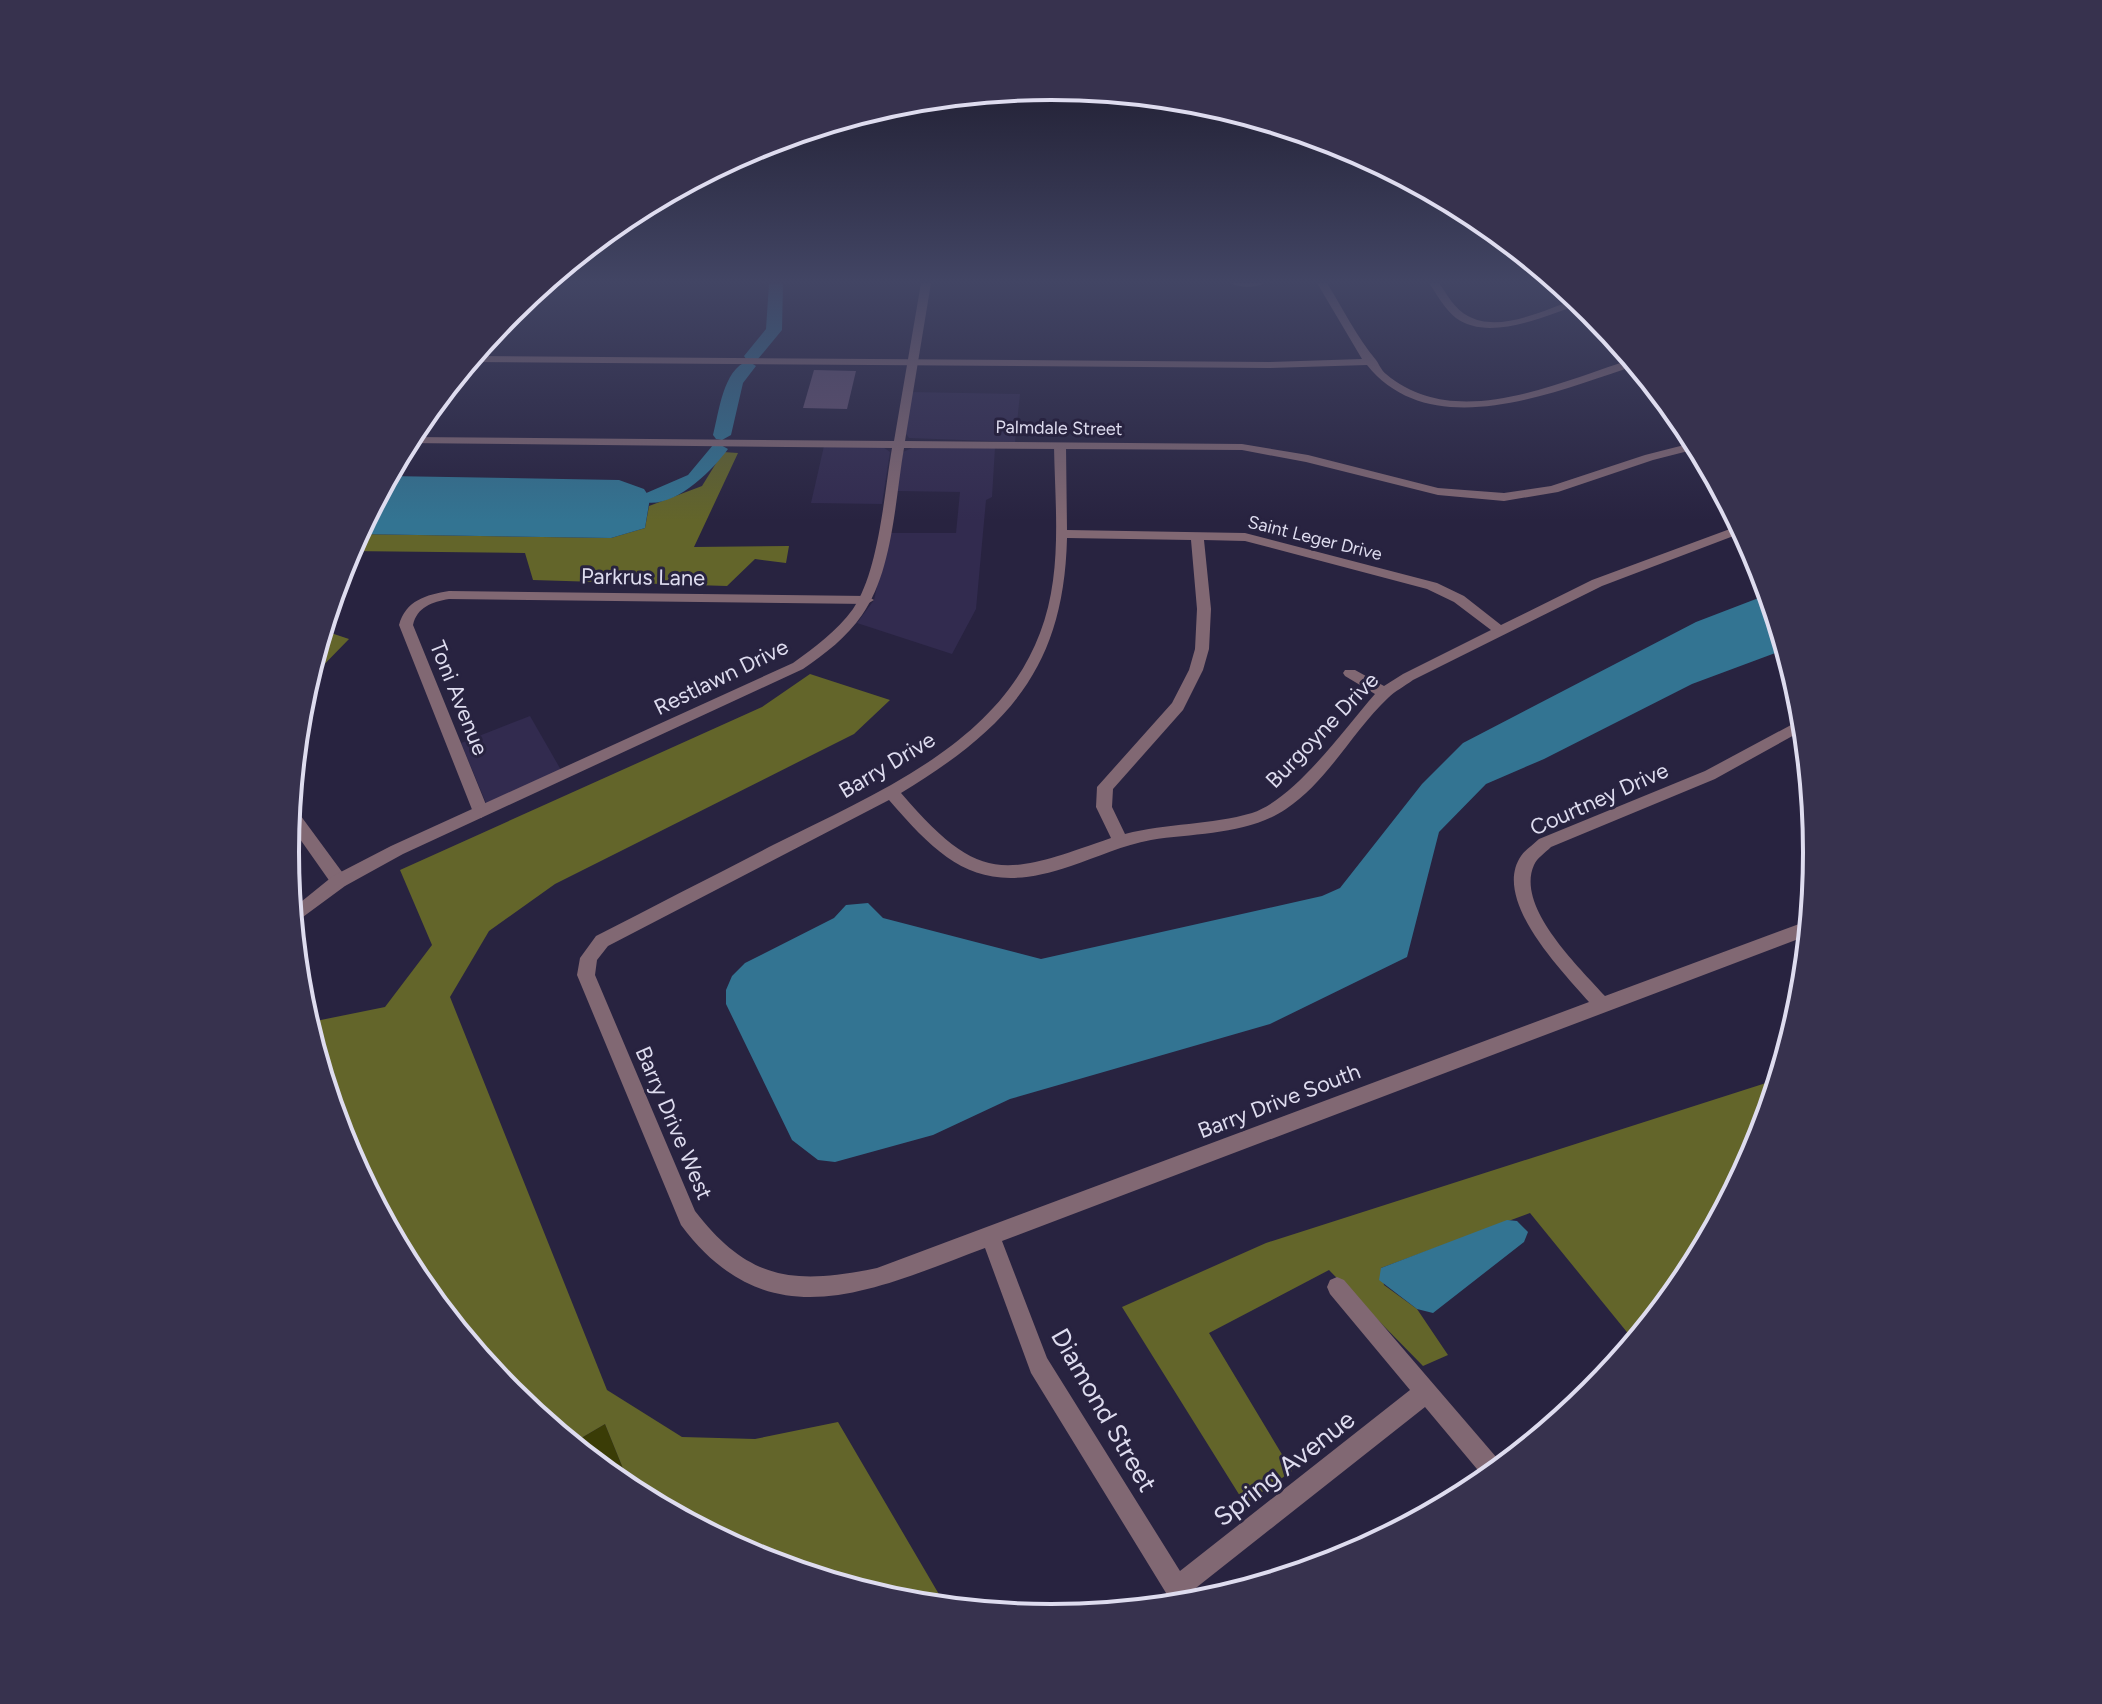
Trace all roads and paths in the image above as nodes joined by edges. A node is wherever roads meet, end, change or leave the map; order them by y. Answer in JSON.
{"nodes":[{"id":1,"x":911,"y":362,"type":"edge"},
{"id":2,"x":1372,"y":362,"type":"edge"},
{"id":3,"x":976,"y":363,"type":"edge"},
{"id":4,"x":1357,"y":363,"type":"edge"},
{"id":5,"x":1624,"y":365,"type":"edge"},
{"id":6,"x":422,"y":440,"type":"edge"},
{"id":7,"x":898,"y":444,"type":"junction"},
{"id":8,"x":1060,"y":446,"type":"junction"},
{"id":9,"x":1684,"y":448,"type":"edge"},
{"id":10,"x":1731,"y":533,"type":"edge"},
{"id":11,"x":1060,"y":534,"type":"junction"},
{"id":12,"x":1197,"y":535,"type":"junction"},
{"id":13,"x":867,"y":600,"type":"junction"},
{"id":14,"x":419,"y":603,"type":"joint"},
{"id":15,"x":1499,"y":630,"type":"junction"},
{"id":16,"x":1350,"y":673,"type":"dead end"},
{"id":17,"x":1384,"y":693,"type":"junction"},
{"id":18,"x":1793,"y":729,"type":"edge"},
{"id":19,"x":891,"y":792,"type":"junction"},
{"id":20,"x":481,"y":812,"type":"junction"},
{"id":21,"x":300,"y":827,"type":"edge"},
{"id":22,"x":1121,"y":842,"type":"junction"},
{"id":23,"x":339,"y":881,"type":"junction"},
{"id":24,"x":302,"y":910,"type":"edge"},
{"id":25,"x":1799,"y":931,"type":"edge"},
{"id":26,"x":589,"y":958,"type":"joint"},
{"id":27,"x":1602,"y":1005,"type":"junction"},
{"id":28,"x":990,"y":1235,"type":"junction"},
{"id":29,"x":759,"y":1280,"type":"joint"},
{"id":30,"x":1337,"y":1287,"type":"dead end"},
{"id":31,"x":1426,"y":1392,"type":"junction"},
{"id":32,"x":1487,"y":1464,"type":"edge"},
{"id":33,"x":1187,"y":1592,"type":"edge"},
{"id":34,"x":1180,"y":1593,"type":"edge"}],
"edges":[{"from":1,"to":7,"type":"street","name":"Restlawn Drive"},
{"from":2,"to":5,"type":"street"},
{"from":3,"to":4,"type":"street"},
{"from":6,"to":7,"type":"street","name":"Palmdale Street"},
{"from":7,"to":8,"type":"street","name":"Palmdale Street"},
{"from":7,"to":13,"type":"street","name":"Restlawn Drive"},
{"from":8,"to":9,"type":"street","name":"Palmdale Street"},
{"from":8,"to":11,"type":"street","name":"Barry Drive"},
{"from":10,"to":15,"type":"street","name":"Burgoyne Drive"},
{"from":11,"to":12,"type":"street","name":"Saint Leger Drive"},
{"from":11,"to":19,"type":"street","name":"Barry Drive"},
{"from":12,"to":15,"type":"street","name":"Saint Leger Drive"},
{"from":12,"to":22,"type":"street"},
{"from":13,"to":14,"type":"street","name":"Parkrus Lane"},
{"from":13,"to":20,"type":"street","name":"Restlawn Drive"},
{"from":14,"to":20,"type":"street","name":"Toni Avenue"},
{"from":15,"to":17,"type":"street","name":"Burgoyne Drive"},
{"from":16,"to":17,"type":"street"},
{"from":17,"to":22,"type":"street","name":"Burgoyne Drive"},
{"from":18,"to":27,"type":"street","name":"Courtney Drive"},
{"from":19,"to":22,"type":"street","name":"Burgoyne Drive"},
{"from":19,"to":26,"type":"street","name":"Barry Drive"},
{"from":20,"to":23,"type":"street","name":"Restlawn Drive"},
{"from":21,"to":23,"type":"street"},
{"from":23,"to":24,"type":"street","name":"Restlawn Drive"},
{"from":25,"to":27,"type":"street","name":"Barry Drive South"},
{"from":26,"to":29,"type":"street","name":"Barry Drive West"},
{"from":27,"to":28,"type":"street","name":"Barry Drive South"},
{"from":28,"to":29,"type":"street","name":"Barry Drive South"},
{"from":28,"to":34,"type":"street","name":"Diamond Street"},
{"from":30,"to":31,"type":"street"},
{"from":31,"to":32,"type":"street"},
{"from":31,"to":33,"type":"street","name":"Spring Avenue"}]}
